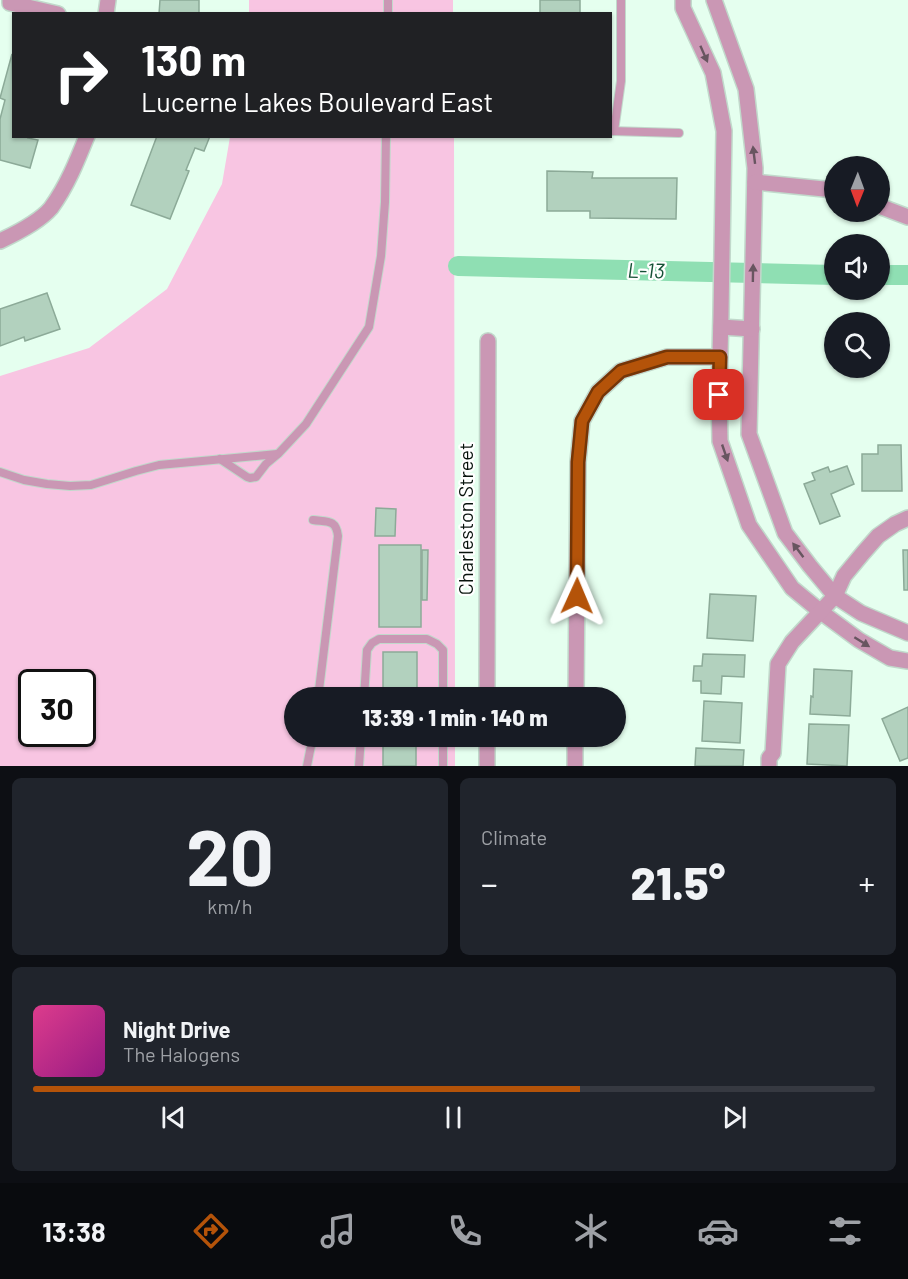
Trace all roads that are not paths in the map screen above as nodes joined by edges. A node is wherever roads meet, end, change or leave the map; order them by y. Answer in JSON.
{"nodes":[{"id":1,"x":10,"y":0,"type":"edge"},
{"id":2,"x":621,"y":0,"type":"edge"},
{"id":3,"x":682,"y":0,"type":"edge"},
{"id":4,"x":714,"y":0,"type":"edge"},
{"id":5,"x":49,"y":12,"type":"edge"},
{"id":6,"x":612,"y":131,"type":"edge"},
{"id":7,"x":679,"y":133,"type":"dead end"},
{"id":8,"x":86,"y":138,"type":"edge"},
{"id":9,"x":386,"y":138,"type":"edge"},
{"id":10,"x":755,"y":182,"type":"junction"},
{"id":11,"x":824,"y":189,"type":"edge"},
{"id":12,"x":890,"y":210,"type":"edge"},
{"id":13,"x":908,"y":217,"type":"edge"},
{"id":14,"x":0,"y":242,"type":"edge"},
{"id":15,"x":721,"y":327,"type":"junction"},
{"id":16,"x":752,"y":329,"type":"junction"},
{"id":17,"x":488,"y":341,"type":"dead end"},
{"id":18,"x":720,"y":357,"type":"junction"},
{"id":19,"x":278,"y":454,"type":"junction"},
{"id":20,"x":220,"y":459,"type":"junction"},
{"id":21,"x":0,"y":472,"type":"edge"},
{"id":22,"x":908,"y":518,"type":"edge"},
{"id":23,"x":312,"y":520,"type":"dead end"},
{"id":24,"x":835,"y":596,"type":"junction"},
{"id":25,"x":821,"y":612,"type":"junction"},
{"id":26,"x":908,"y":633,"type":"edge"},
{"id":27,"x":908,"y":661,"type":"edge"},
{"id":28,"x":319,"y":687,"type":"edge"},
{"id":29,"x":365,"y":687,"type":"edge"},
{"id":30,"x":443,"y":687,"type":"edge"},
{"id":31,"x":487,"y":687,"type":"edge"},
{"id":32,"x":576,"y":687,"type":"edge"},
{"id":33,"x":310,"y":747,"type":"edge"},
{"id":34,"x":360,"y":747,"type":"edge"},
{"id":35,"x":443,"y":747,"type":"edge"},
{"id":36,"x":487,"y":747,"type":"edge"},
{"id":37,"x":575,"y":747,"type":"edge"},
{"id":38,"x":307,"y":766,"type":"edge"},
{"id":39,"x":359,"y":766,"type":"edge"},
{"id":40,"x":443,"y":766,"type":"edge"},
{"id":41,"x":486,"y":766,"type":"edge"},
{"id":42,"x":575,"y":766,"type":"edge"},
{"id":43,"x":769,"y":766,"type":"edge"}],
"edges":[{"from":1,"to":5,"type":"street"},
{"from":2,"to":6,"type":"lane"},
{"from":3,"to":15,"type":"street","one_way":true},
{"from":10,"to":4,"type":"street","one_way":true},
{"from":6,"to":7,"type":"lane"},
{"from":8,"to":14,"type":"street"},
{"from":9,"to":19,"type":"lane"},
{"from":10,"to":11,"type":"street"},
{"from":16,"to":10,"type":"street","one_way":true},
{"from":12,"to":13,"type":"street"},
{"from":15,"to":16,"type":"street"},
{"from":15,"to":18,"type":"street"},
{"from":24,"to":16,"type":"street","one_way":true},
{"from":17,"to":31,"type":"street","name":"Charleston Street"},
{"from":18,"to":25,"type":"street","one_way":true},
{"from":18,"to":32,"type":"street"},
{"from":19,"to":20,"type":"lane"},
{"from":19,"to":20,"type":"lane"},
{"from":20,"to":21,"type":"lane"},
{"from":22,"to":24,"type":"street"},
{"from":23,"to":28,"type":"lane"},
{"from":24,"to":25,"type":"street"},
{"from":24,"to":26,"type":"street"},
{"from":25,"to":27,"type":"street","one_way":true},
{"from":25,"to":43,"type":"street"},
{"from":29,"to":30,"type":"lane"},
{"from":33,"to":38,"type":"lane"},
{"from":34,"to":39,"type":"lane"},
{"from":35,"to":40,"type":"lane"},
{"from":36,"to":41,"type":"street"},
{"from":37,"to":42,"type":"street"}]}
